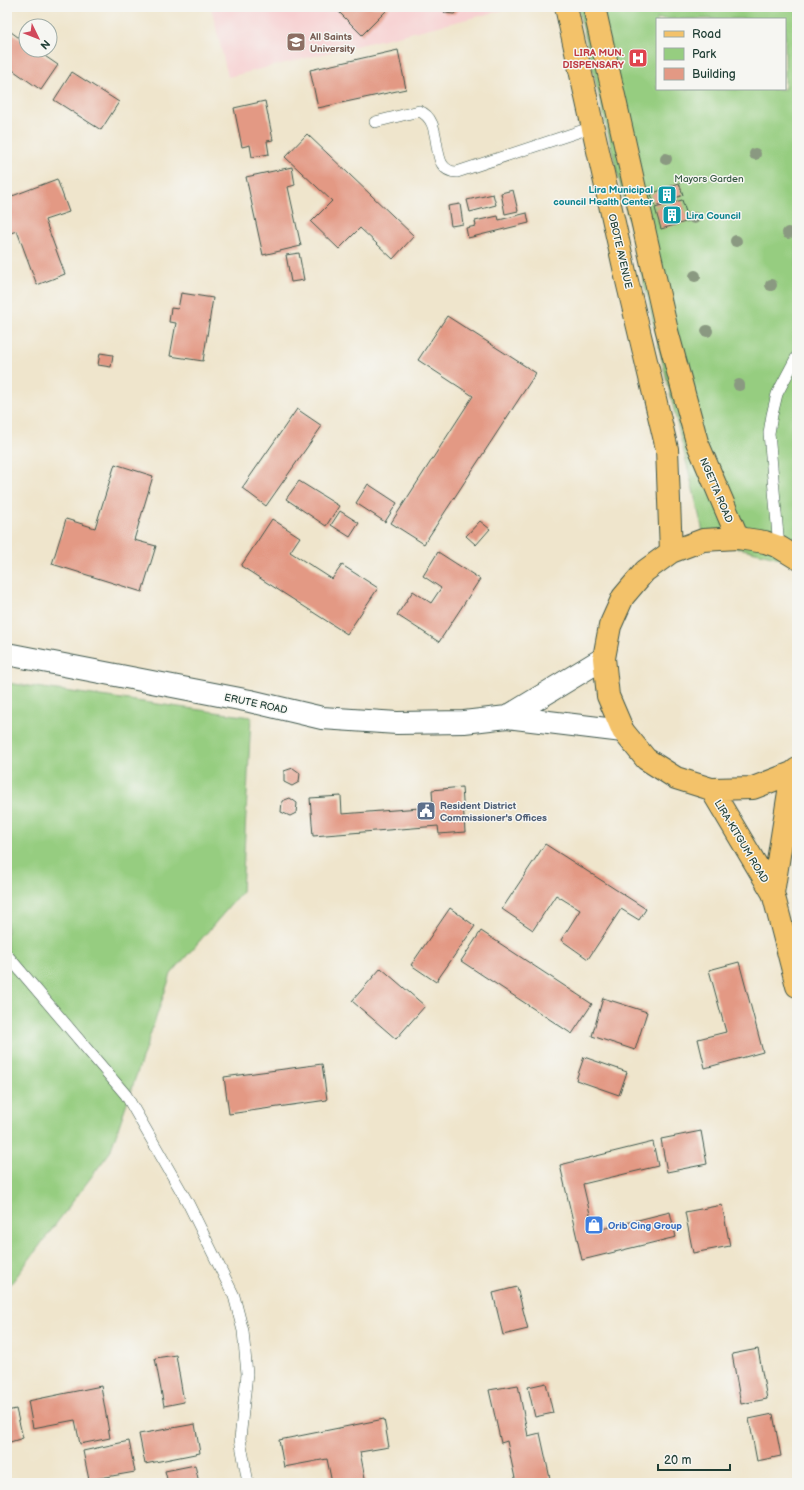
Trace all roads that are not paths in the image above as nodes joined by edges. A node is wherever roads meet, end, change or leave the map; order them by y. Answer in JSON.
{"nodes":[{"id":1,"x":566,"y":7,"type":"edge"},
{"id":2,"x":594,"y":7,"type":"edge"},
{"id":3,"x":375,"y":122,"type":"dead end"},
{"id":4,"x":593,"y":127,"type":"junction"},
{"id":5,"x":797,"y":356,"type":"edge"},
{"id":6,"x":738,"y":538,"type":"junction"},
{"id":7,"x":671,"y":552,"type":"junction"},
{"id":8,"x":788,"y":552,"type":"edge"},
{"id":9,"x":7,"y":654,"type":"edge"},
{"id":10,"x":604,"y":658,"type":"junction"},
{"id":11,"x":507,"y":717,"type":"junction"},
{"id":12,"x":623,"y":731,"type":"junction"},
{"id":13,"x":794,"y":771,"type":"edge"},
{"id":14,"x":711,"y":789,"type":"junction"},
{"id":15,"x":773,"y":893,"type":"junction"},
{"id":16,"x":7,"y":955,"type":"edge"},
{"id":17,"x":797,"y":986,"type":"edge"},
{"id":18,"x":248,"y":1483,"type":"edge"}],
"edges":[{"from":1,"to":4,"type":"main road","name":"OBOTE AVENUE"},
{"from":2,"to":6,"type":"main road","name":"NGETTA ROAD"},
{"from":3,"to":4,"type":"lane"},
{"from":4,"to":7,"type":"main road","name":"OBOTE AVENUE"},
{"from":5,"to":8,"type":"lane"},
{"from":6,"to":7,"type":"main road"},
{"from":6,"to":8,"type":"main road"},
{"from":7,"to":10,"type":"main road"},
{"from":9,"to":11,"type":"street","name":"ERUTE ROAD"},
{"from":10,"to":11,"type":"street"},
{"from":10,"to":12,"type":"main road"},
{"from":11,"to":12,"type":"street"},
{"from":12,"to":14,"type":"main road"},
{"from":13,"to":14,"type":"main road"},
{"from":13,"to":15,"type":"main road","name":"LIRA-KITGUM ROAD"},
{"from":14,"to":15,"type":"main road","name":"LIRA-KITGUM ROAD"},
{"from":15,"to":17,"type":"main road","name":"LIRA-KITGUM ROAD"},
{"from":16,"to":18,"type":"lane"}]}
